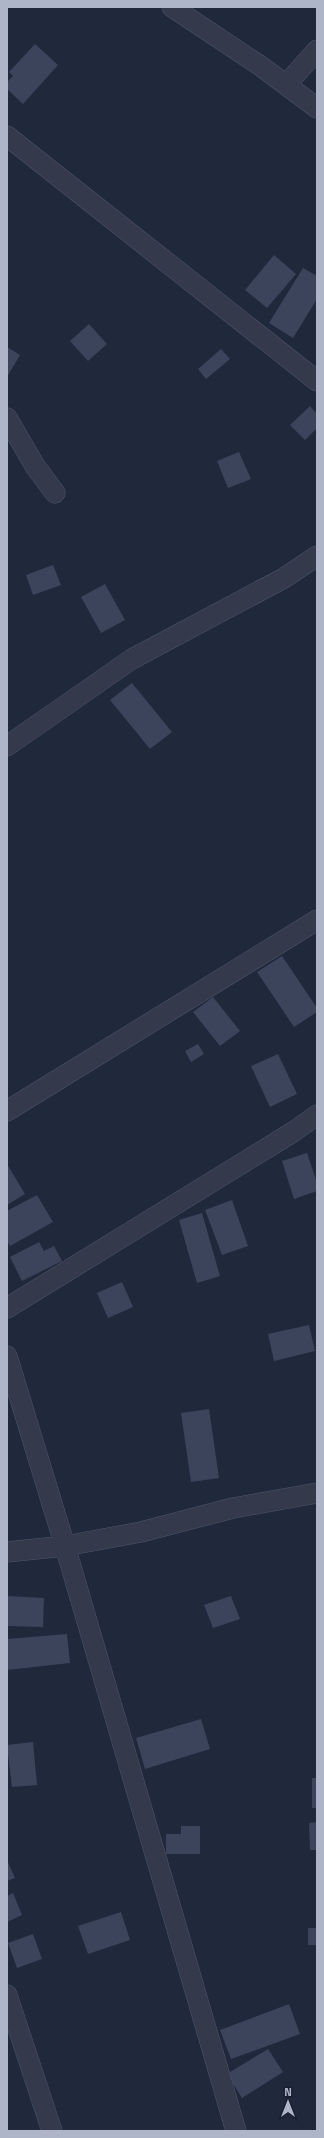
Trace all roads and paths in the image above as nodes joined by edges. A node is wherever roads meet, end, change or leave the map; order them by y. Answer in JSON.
{"nodes":[{"id":1,"x":172,"y":7,"type":"edge"},
{"id":2,"x":317,"y":50,"type":"edge"},
{"id":3,"x":286,"y":85,"type":"junction"},
{"id":4,"x":317,"y":108,"type":"edge"},
{"id":5,"x":7,"y":136,"type":"edge"},
{"id":6,"x":317,"y":381,"type":"edge"},
{"id":7,"x":7,"y":418,"type":"edge"},
{"id":8,"x":54,"y":493,"type":"dead end"},
{"id":9,"x":317,"y":556,"type":"edge"},
{"id":10,"x":7,"y":746,"type":"edge"},
{"id":11,"x":317,"y":920,"type":"edge"},
{"id":12,"x":7,"y":1111,"type":"edge"},
{"id":13,"x":317,"y":1115,"type":"edge"},
{"id":14,"x":7,"y":1308,"type":"edge"},
{"id":15,"x":7,"y":1356,"type":"edge"},
{"id":16,"x":317,"y":1493,"type":"edge"},
{"id":17,"x":65,"y":1546,"type":"junction"},
{"id":18,"x":7,"y":1552,"type":"edge"},
{"id":19,"x":7,"y":1995,"type":"edge"},
{"id":20,"x":52,"y":2131,"type":"edge"},
{"id":21,"x":236,"y":2131,"type":"edge"}],
"edges":[{"from":1,"to":3,"type":"street"},
{"from":2,"to":3,"type":"street"},
{"from":3,"to":4,"type":"street"},
{"from":5,"to":6,"type":"street"},
{"from":7,"to":8,"type":"street"},
{"from":9,"to":10,"type":"street"},
{"from":11,"to":12,"type":"street"},
{"from":13,"to":14,"type":"street"},
{"from":15,"to":17,"type":"street"},
{"from":16,"to":17,"type":"street"},
{"from":17,"to":18,"type":"street"},
{"from":17,"to":21,"type":"street"},
{"from":19,"to":20,"type":"street"}]}
